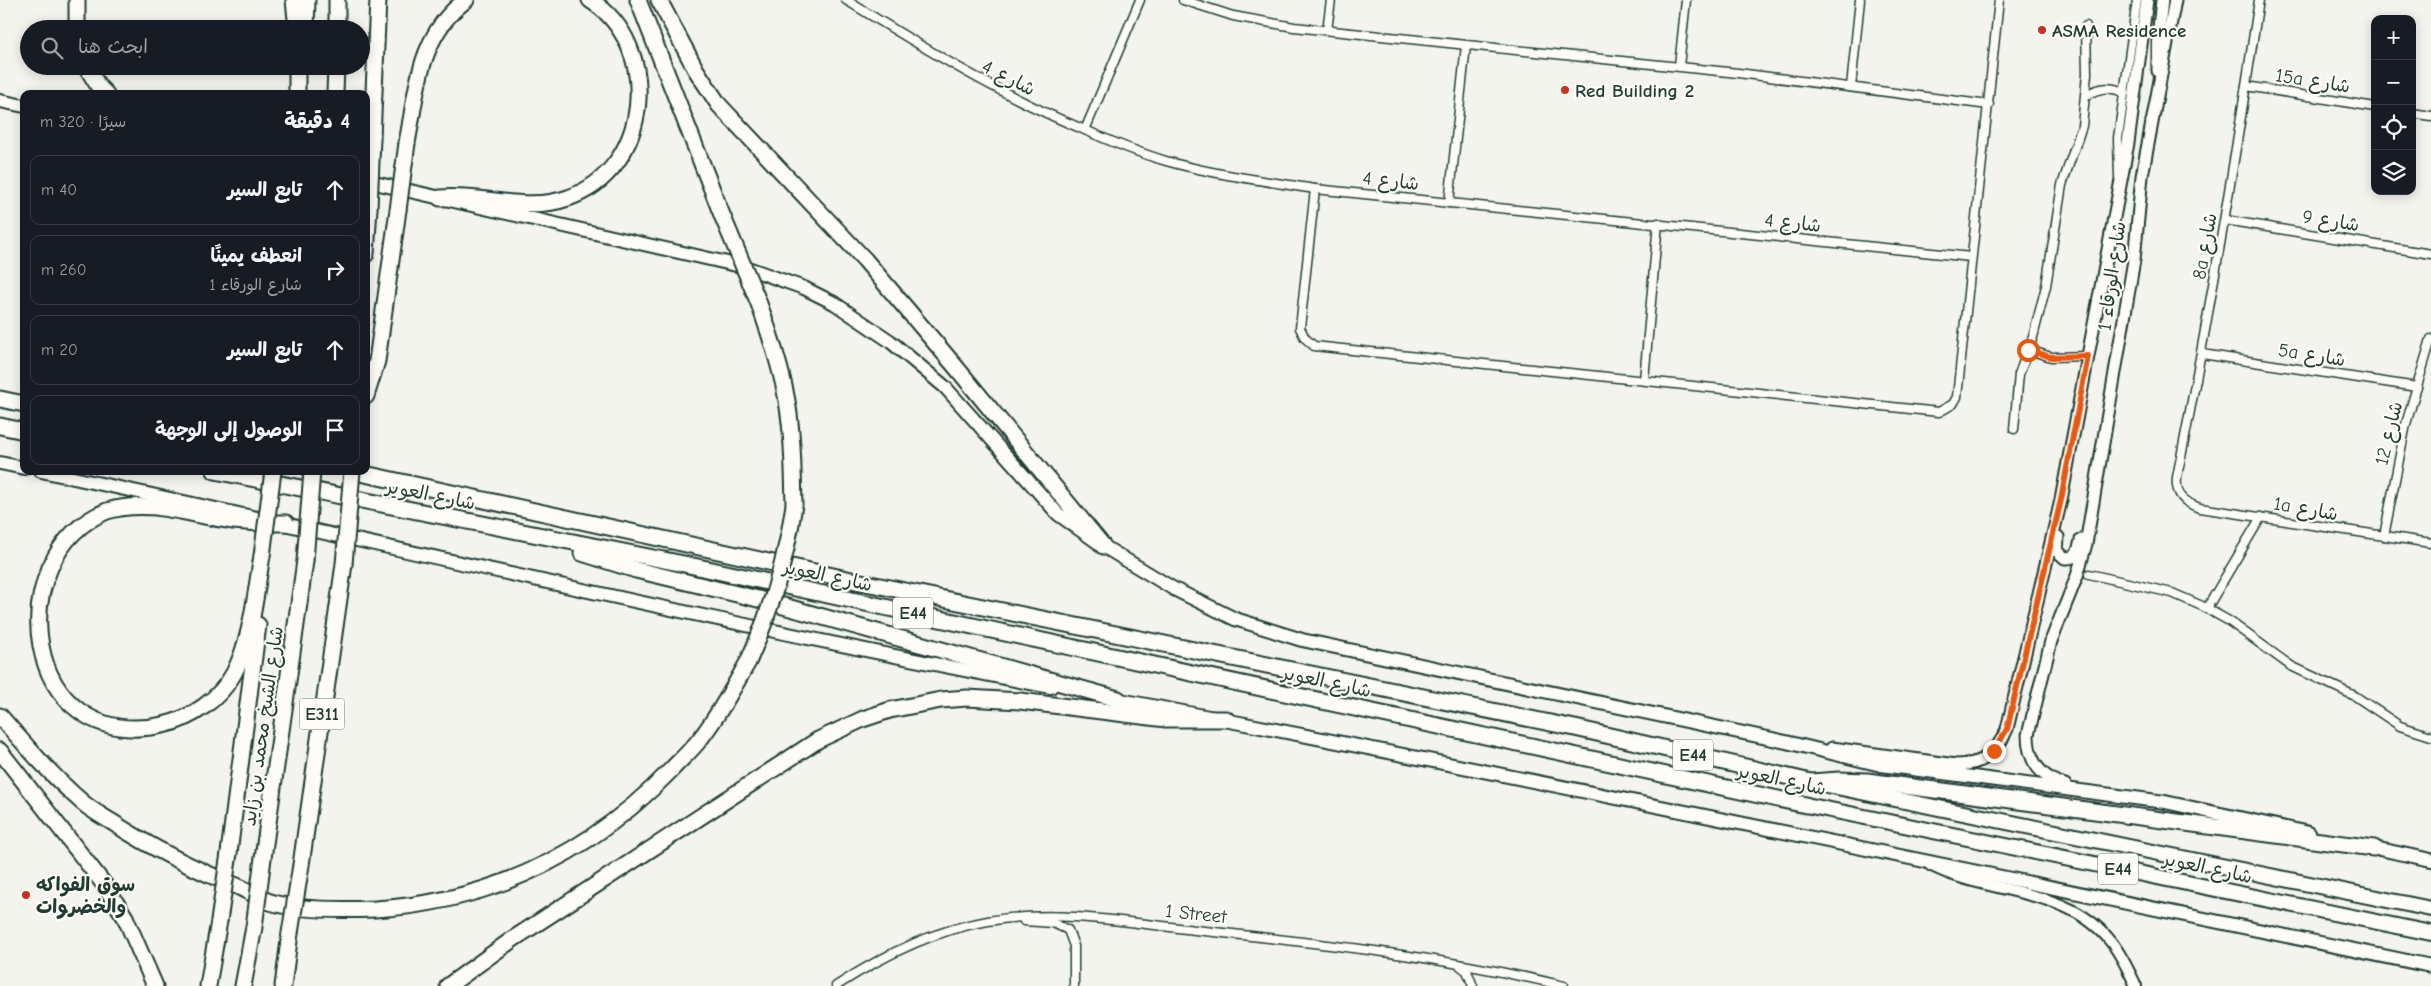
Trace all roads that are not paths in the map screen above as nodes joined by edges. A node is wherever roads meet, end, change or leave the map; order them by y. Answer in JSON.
{"nodes":[{"id":1,"x":78,"y":0,"type":"edge"},
{"id":2,"x":294,"y":0,"type":"edge"},
{"id":3,"x":307,"y":0,"type":"edge"},
{"id":4,"x":337,"y":0,"type":"edge"},
{"id":5,"x":378,"y":0,"type":"edge"},
{"id":6,"x":466,"y":0,"type":"edge"},
{"id":7,"x":590,"y":0,"type":"edge"},
{"id":8,"x":638,"y":0,"type":"edge"},
{"id":9,"x":659,"y":0,"type":"edge"},
{"id":10,"x":846,"y":0,"type":"edge"},
{"id":11,"x":1140,"y":0,"type":"edge"},
{"id":12,"x":1183,"y":0,"type":"edge"},
{"id":13,"x":1330,"y":0,"type":"edge"},
{"id":14,"x":1686,"y":0,"type":"edge"},
{"id":15,"x":1860,"y":0,"type":"edge"},
{"id":16,"x":1999,"y":0,"type":"edge"},
{"id":17,"x":2137,"y":0,"type":"edge"},
{"id":18,"x":2147,"y":0,"type":"edge"},
{"id":19,"x":2162,"y":0,"type":"edge"},
{"id":20,"x":2175,"y":0,"type":"edge"},
{"id":21,"x":2258,"y":0,"type":"edge"},
{"id":22,"x":76,"y":20,"type":"edge"},
{"id":23,"x":296,"y":20,"type":"edge"},
{"id":24,"x":306,"y":20,"type":"edge"},
{"id":25,"x":337,"y":20,"type":"edge"},
{"id":26,"x":2086,"y":26,"type":"dead end"},
{"id":27,"x":1327,"y":30,"type":"junction"},
{"id":28,"x":1466,"y":45,"type":"junction"},
{"id":29,"x":1679,"y":66,"type":"junction"},
{"id":30,"x":92,"y":75,"type":"edge"},
{"id":31,"x":297,"y":75,"type":"edge"},
{"id":32,"x":304,"y":75,"type":"edge"},
{"id":33,"x":336,"y":75,"type":"edge"},
{"id":34,"x":2159,"y":85,"type":"junction"},
{"id":35,"x":2246,"y":86,"type":"junction"},
{"id":36,"x":1850,"y":87,"type":"junction"},
{"id":37,"x":102,"y":90,"type":"edge"},
{"id":38,"x":297,"y":90,"type":"edge"},
{"id":39,"x":303,"y":90,"type":"edge"},
{"id":40,"x":335,"y":90,"type":"edge"},
{"id":41,"x":2125,"y":92,"type":"junction"},
{"id":42,"x":2086,"y":96,"type":"junction"},
{"id":43,"x":0,"y":101,"type":"edge"},
{"id":44,"x":20,"y":105,"type":"edge"},
{"id":45,"x":1989,"y":105,"type":"junction"},
{"id":46,"x":2371,"y":106,"type":"edge"},
{"id":47,"x":2416,"y":114,"type":"edge"},
{"id":48,"x":2431,"y":116,"type":"edge"},
{"id":49,"x":1085,"y":130,"type":"junction"},
{"id":50,"x":370,"y":182,"type":"edge"},
{"id":51,"x":2119,"y":182,"type":"junction"},
{"id":52,"x":370,"y":185,"type":"edge"},
{"id":53,"x":1315,"y":189,"type":"junction"},
{"id":54,"x":440,"y":198,"type":"junction"},
{"id":55,"x":1449,"y":203,"type":"junction"},
{"id":56,"x":2225,"y":220,"type":"junction"},
{"id":57,"x":1658,"y":223,"type":"junction"},
{"id":58,"x":2431,"y":254,"type":"edge"},
{"id":59,"x":1971,"y":257,"type":"junction"},
{"id":60,"x":2431,"y":340,"type":"edge"},
{"id":61,"x":2028,"y":350,"type":"junction"},
{"id":62,"x":2202,"y":354,"type":"junction"},
{"id":63,"x":2088,"y":356,"type":"junction"},
{"id":64,"x":1644,"y":380,"type":"junction"},
{"id":65,"x":370,"y":383,"type":"edge"},
{"id":66,"x":2416,"y":387,"type":"junction"},
{"id":67,"x":0,"y":399,"type":"edge"},
{"id":68,"x":20,"y":403,"type":"edge"},
{"id":69,"x":0,"y":426,"type":"edge"},
{"id":70,"x":20,"y":430,"type":"edge"},
{"id":71,"x":2014,"y":430,"type":"dead end"},
{"id":72,"x":0,"y":462,"type":"edge"},
{"id":73,"x":20,"y":467,"type":"edge"},
{"id":74,"x":60,"y":475,"type":"edge"},
{"id":75,"x":235,"y":475,"type":"edge"},
{"id":76,"x":272,"y":475,"type":"edge"},
{"id":77,"x":312,"y":475,"type":"edge"},
{"id":78,"x":352,"y":475,"type":"edge"},
{"id":79,"x":370,"y":475,"type":"edge"},
{"id":80,"x":2180,"y":496,"type":"joint"},
{"id":81,"x":2061,"y":500,"type":"junction"},
{"id":82,"x":2261,"y":516,"type":"junction"},
{"id":83,"x":2090,"y":520,"type":"junction"},
{"id":84,"x":286,"y":523,"type":"junction"},
{"id":85,"x":504,"y":529,"type":"junction"},
{"id":86,"x":2384,"y":536,"type":"junction"},
{"id":87,"x":2431,"y":543,"type":"edge"},
{"id":88,"x":1103,"y":546,"type":"junction"},
{"id":89,"x":262,"y":556,"type":"junction"},
{"id":90,"x":2089,"y":574,"type":"dead end"},
{"id":91,"x":32,"y":581,"type":"dead end"},
{"id":92,"x":2207,"y":608,"type":"junction"},
{"id":93,"x":25,"y":632,"type":"dead end"},
{"id":94,"x":1118,"y":700,"type":"junction"},
{"id":95,"x":0,"y":716,"type":"edge"},
{"id":96,"x":1226,"y":719,"type":"junction"},
{"id":97,"x":2431,"y":736,"type":"edge"},
{"id":98,"x":1786,"y":742,"type":"junction"},
{"id":99,"x":0,"y":751,"type":"edge"},
{"id":100,"x":1811,"y":782,"type":"junction"},
{"id":101,"x":2089,"y":791,"type":"junction"},
{"id":102,"x":1806,"y":805,"type":"joint"},
{"id":103,"x":2374,"y":848,"type":"junction"},
{"id":104,"x":1920,"y":860,"type":"junction"},
{"id":105,"x":2431,"y":860,"type":"edge"},
{"id":106,"x":2431,"y":909,"type":"edge"},
{"id":107,"x":1013,"y":918,"type":"junction"},
{"id":108,"x":2431,"y":933,"type":"edge"},
{"id":109,"x":1455,"y":962,"type":"junction"},
{"id":110,"x":2431,"y":966,"type":"edge"},
{"id":111,"x":155,"y":986,"type":"edge"},
{"id":112,"x":208,"y":986,"type":"edge"},
{"id":113,"x":243,"y":986,"type":"edge"},
{"id":114,"x":283,"y":986,"type":"edge"},
{"id":115,"x":448,"y":986,"type":"edge"},
{"id":116,"x":836,"y":986,"type":"edge"},
{"id":117,"x":1074,"y":986,"type":"edge"},
{"id":118,"x":1473,"y":986,"type":"edge"},
{"id":119,"x":1564,"y":986,"type":"edge"},
{"id":120,"x":2136,"y":986,"type":"edge"}],
"edges":[{"from":1,"to":22,"type":"highway"},
{"from":2,"to":23,"type":"highway"},
{"from":3,"to":24,"type":"highway"},
{"from":4,"to":25,"type":"highway"},
{"from":5,"to":52,"type":"highway","bridge":true},
{"from":6,"to":65,"type":"highway","bridge":true},
{"from":7,"to":54,"type":"highway"},
{"from":8,"to":95,"type":"highway","bridge":true},
{"from":9,"to":88,"type":"highway"},
{"from":10,"to":49,"type":"street","name":"شارع 4"},
{"from":11,"to":49,"type":"street"},
{"from":12,"to":27,"type":"street"},
{"from":13,"to":27,"type":"street"},
{"from":14,"to":29,"type":"street"},
{"from":15,"to":36,"type":"street"},
{"from":16,"to":45,"type":"street"},
{"from":17,"to":41,"type":"street"},
{"from":18,"to":51,"type":"main road","name":"شارع الورقاء 1"},
{"from":19,"to":34,"type":"main road"},
{"from":20,"to":34,"type":"main road","name":"شارع الورقاء 1"},
{"from":21,"to":35,"type":"street","name":"8a شارع"},
{"from":26,"to":42,"type":"street"},
{"from":27,"to":28,"type":"street"},
{"from":28,"to":29,"type":"street"},
{"from":28,"to":55,"type":"street"},
{"from":29,"to":36,"type":"street"},
{"from":30,"to":37,"type":"highway"},
{"from":31,"to":38,"type":"highway"},
{"from":32,"to":39,"type":"highway"},
{"from":33,"to":40,"type":"highway"},
{"from":34,"to":83,"type":"main road","name":"شارع الورقاء 1"},
{"from":35,"to":46,"type":"street","name":"15a شارع"},
{"from":35,"to":56,"type":"street","name":"8a شارع"},
{"from":36,"to":45,"type":"street"},
{"from":41,"to":42,"type":"street"},
{"from":41,"to":51,"type":"street"},
{"from":42,"to":61,"type":"street"},
{"from":43,"to":44,"type":"main road"},
{"from":45,"to":59,"type":"street"},
{"from":47,"to":48,"type":"street"},
{"from":49,"to":53,"type":"street","name":"شارع 4"},
{"from":50,"to":54,"type":"main road"},
{"from":51,"to":63,"type":"main road","name":"شارع الورقاء 1"},
{"from":53,"to":55,"type":"street","name":"شارع 4"},
{"from":53,"to":64,"type":"street"},
{"from":54,"to":88,"type":"main road"},
{"from":55,"to":57,"type":"street","name":"شارع 4"},
{"from":56,"to":58,"type":"street","name":"شارع 9"},
{"from":56,"to":62,"type":"street","name":"8a شارع"},
{"from":57,"to":59,"type":"street","name":"شارع 4"},
{"from":57,"to":64,"type":"street"},
{"from":59,"to":64,"type":"street"},
{"from":60,"to":66,"type":"street","name":"شارع 12"},
{"from":61,"to":63,"type":"street"},
{"from":61,"to":71,"type":"street"},
{"from":62,"to":66,"type":"street","name":"5a شارع"},
{"from":62,"to":80,"type":"street","name":"8a شارع"},
{"from":63,"to":81,"type":"main road","name":"شارع الورقاء 1"},
{"from":66,"to":86,"type":"street","name":"شارع 12"},
{"from":67,"to":68,"type":"highway"},
{"from":69,"to":70,"type":"highway"},
{"from":72,"to":73,"type":"main road"},
{"from":74,"to":84,"type":"main road"},
{"from":75,"to":85,"type":"highway","name":"شارع العوير","number":"E44"},
{"from":76,"to":89,"type":"highway","bridge":true},
{"from":77,"to":113,"type":"highway","name":"شارع الشيخ محمد بن زايد","number":"E311","bridge":true},
{"from":78,"to":114,"type":"highway","number":"E311","bridge":true},
{"from":79,"to":100,"type":"highway","name":"شارع العوير","number":"E44"},
{"from":80,"to":82,"type":"street","name":"1a شارع"},
{"from":81,"to":83,"type":"main road"},
{"from":81,"to":98,"type":"main road","name":"شارع الورقاء 1"},
{"from":82,"to":86,"type":"street","name":"1a شارع"},
{"from":82,"to":92,"type":"street"},
{"from":83,"to":101,"type":"main road","name":"شارع الورقاء 1"},
{"from":84,"to":91,"type":"highway"},
{"from":84,"to":94,"type":"main road"},
{"from":85,"to":94,"type":"highway"},
{"from":85,"to":102,"type":"highway","name":"شارع العوير","number":"E44"},
{"from":86,"to":87,"type":"street","name":"1a شارع"},
{"from":88,"to":98,"type":"main road"},
{"from":89,"to":93,"type":"highway"},
{"from":89,"to":112,"type":"highway","bridge":true},
{"from":90,"to":92,"type":"street"},
{"from":92,"to":97,"type":"street"},
{"from":94,"to":96,"type":"main road"},
{"from":96,"to":104,"type":"main road"},
{"from":96,"to":115,"type":"highway"},
{"from":98,"to":101,"type":"main road"},
{"from":99,"to":111,"type":"highway"},
{"from":100,"to":103,"type":"highway"},
{"from":100,"to":106,"type":"highway","name":"شارع العوير","number":"E44"},
{"from":101,"to":103,"type":"main road"},
{"from":102,"to":108,"type":"highway","name":"شارع العوير","number":"E44"},
{"from":103,"to":105,"type":"main road"},
{"from":104,"to":110,"type":"main road"},
{"from":104,"to":120,"type":"street"},
{"from":107,"to":109,"type":"street","name":"1 Street"},
{"from":107,"to":116,"type":"street","name":"1 Street"},
{"from":107,"to":117,"type":"street"},
{"from":109,"to":118,"type":"street"},
{"from":109,"to":119,"type":"street","name":"1 Street"}]}
